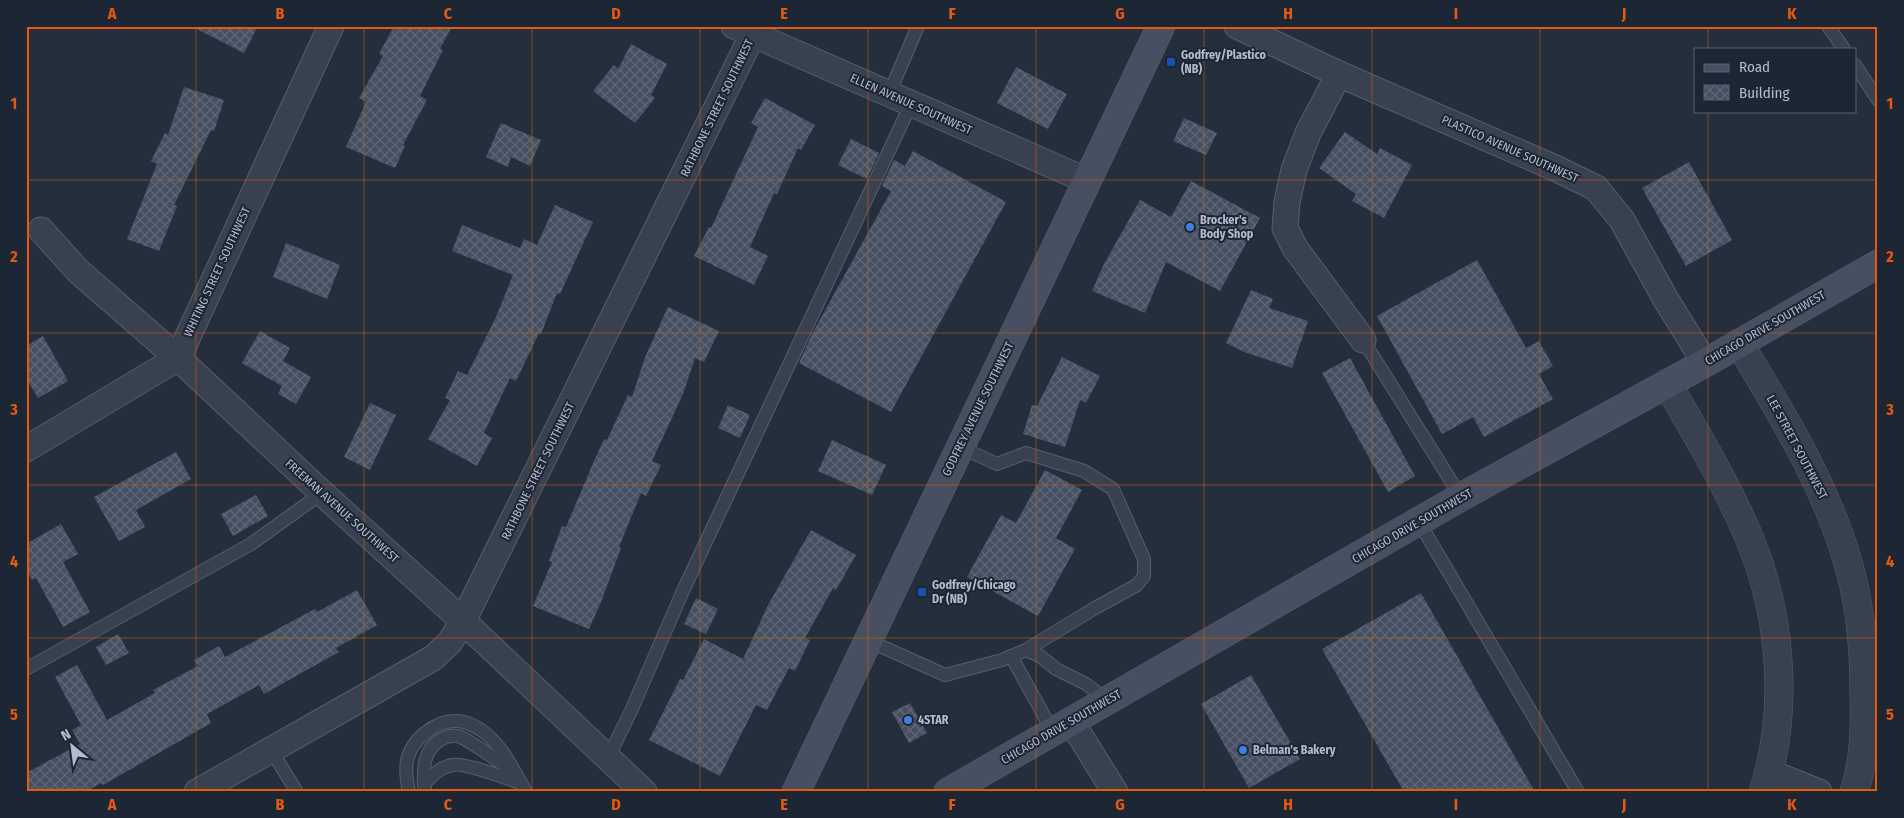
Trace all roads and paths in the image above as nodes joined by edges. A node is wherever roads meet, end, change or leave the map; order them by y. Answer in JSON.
{"nodes":[{"id":1,"x":332,"y":26,"type":"edge"},
{"id":2,"x":918,"y":26,"type":"edge"},
{"id":3,"x":1161,"y":26,"type":"edge"},
{"id":4,"x":1236,"y":26,"type":"edge"},
{"id":5,"x":1828,"y":26,"type":"edge"},
{"id":6,"x":748,"y":29,"type":"edge"},
{"id":7,"x":1843,"y":48,"type":"edge"},
{"id":8,"x":1856,"y":67,"type":"edge"},
{"id":9,"x":1339,"y":74,"type":"junction"},
{"id":10,"x":888,"y":94,"type":"junction"},
{"id":11,"x":1878,"y":100,"type":"edge"},
{"id":12,"x":912,"y":104,"type":"junction"},
{"id":13,"x":1088,"y":181,"type":"junction"},
{"id":14,"x":41,"y":230,"type":"dead end"},
{"id":15,"x":1878,"y":264,"type":"edge"},
{"id":16,"x":1363,"y":340,"type":"joint"},
{"id":17,"x":1739,"y":343,"type":"junction"},
{"id":18,"x":178,"y":358,"type":"junction"},
{"id":19,"x":1705,"y":363,"type":"junction"},
{"id":20,"x":1667,"y":383,"type":"junction"},
{"id":21,"x":960,"y":446,"type":"junction"},
{"id":22,"x":26,"y":449,"type":"edge"},
{"id":23,"x":322,"y":493,"type":"junction"},
{"id":24,"x":1461,"y":497,"type":"junction"},
{"id":25,"x":1419,"y":522,"type":"junction"},
{"id":26,"x":464,"y":621,"type":"junction"},
{"id":27,"x":867,"y":640,"type":"junction"},
{"id":28,"x":1026,"y":650,"type":"junction"},
{"id":29,"x":1011,"y":656,"type":"junction"},
{"id":30,"x":26,"y":669,"type":"edge"},
{"id":31,"x":1108,"y":701,"type":"junction"},
{"id":32,"x":1062,"y":727,"type":"junction"},
{"id":33,"x":271,"y":750,"type":"junction"},
{"id":34,"x":608,"y":758,"type":"junction"},
{"id":35,"x":521,"y":782,"type":"edge"},
{"id":36,"x":1766,"y":782,"type":"edge"},
{"id":37,"x":425,"y":788,"type":"edge"},
{"id":38,"x":197,"y":792,"type":"edge"},
{"id":39,"x":297,"y":792,"type":"edge"},
{"id":40,"x":409,"y":792,"type":"edge"},
{"id":41,"x":644,"y":792,"type":"edge"},
{"id":42,"x":796,"y":792,"type":"edge"},
{"id":43,"x":948,"y":792,"type":"edge"},
{"id":44,"x":1115,"y":792,"type":"edge"},
{"id":45,"x":1578,"y":792,"type":"edge"},
{"id":46,"x":1819,"y":792,"type":"edge"},
{"id":47,"x":1854,"y":792,"type":"edge"}],
"edges":[{"from":1,"to":18,"type":"street","name":"WHITING STREET SOUTHWEST"},
{"from":2,"to":10,"type":"lane"},
{"from":3,"to":13,"type":"main road","name":"GODFREY AVENUE SOUTHWEST"},
{"from":4,"to":9,"type":"street","name":"PLASTICO AVENUE SOUTHWEST"},
{"from":5,"to":7,"type":"lane"},
{"from":6,"to":10,"type":"street","name":"ELLEN AVENUE SOUTHWEST"},
{"from":6,"to":26,"type":"street","name":"RATHBONE STREET SOUTHWEST"},
{"from":8,"to":11,"type":"lane"},
{"from":9,"to":16,"type":"street"},
{"from":9,"to":19,"type":"street","name":"PLASTICO AVENUE SOUTHWEST"},
{"from":10,"to":12,"type":"street","name":"ELLEN AVENUE SOUTHWEST"},
{"from":12,"to":13,"type":"street","name":"ELLEN AVENUE SOUTHWEST"},
{"from":12,"to":34,"type":"lane"},
{"from":13,"to":21,"type":"main road","name":"GODFREY AVENUE SOUTHWEST"},
{"from":14,"to":18,"type":"street","name":"FREEMAN AVENUE SOUTHWEST"},
{"from":15,"to":17,"type":"main road","name":"CHICAGO DRIVE SOUTHWEST"},
{"from":16,"to":24,"type":"lane"},
{"from":17,"to":19,"type":"main road","name":"CHICAGO DRIVE SOUTHWEST"},
{"from":17,"to":47,"type":"street","name":"LEE STREET SOUTHWEST"},
{"from":18,"to":22,"type":"street"},
{"from":18,"to":23,"type":"street","name":"FREEMAN AVENUE SOUTHWEST"},
{"from":19,"to":20,"type":"main road","name":"CHICAGO DRIVE SOUTHWEST"},
{"from":20,"to":24,"type":"main road","name":"CHICAGO DRIVE SOUTHWEST"},
{"from":20,"to":36,"type":"street"},
{"from":21,"to":27,"type":"main road","name":"GODFREY AVENUE SOUTHWEST"},
{"from":21,"to":28,"type":"lane"},
{"from":23,"to":26,"type":"street","name":"FREEMAN AVENUE SOUTHWEST"},
{"from":23,"to":30,"type":"lane"},
{"from":24,"to":25,"type":"main road","name":"CHICAGO DRIVE SOUTHWEST"},
{"from":25,"to":31,"type":"main road","name":"CHICAGO DRIVE SOUTHWEST"},
{"from":25,"to":45,"type":"lane"},
{"from":26,"to":33,"type":"street","name":"RATHBONE STREET SOUTHWEST"},
{"from":26,"to":34,"type":"street","name":"FREEMAN AVENUE SOUTHWEST"},
{"from":27,"to":29,"type":"lane"},
{"from":27,"to":42,"type":"main road","name":"GODFREY AVENUE SOUTHWEST"},
{"from":28,"to":29,"type":"lane"},
{"from":28,"to":31,"type":"lane"},
{"from":29,"to":32,"type":"lane"},
{"from":31,"to":32,"type":"main road","name":"CHICAGO DRIVE SOUTHWEST"},
{"from":32,"to":43,"type":"main road","name":"CHICAGO DRIVE SOUTHWEST"},
{"from":32,"to":44,"type":"street"},
{"from":33,"to":38,"type":"street","name":"RATHBONE STREET SOUTHWEST"},
{"from":33,"to":39,"type":"lane"},
{"from":34,"to":41,"type":"street","name":"FREEMAN AVENUE SOUTHWEST"},
{"from":35,"to":37,"type":"lane"},
{"from":35,"to":37,"type":"lane"},
{"from":35,"to":40,"type":"lane"},
{"from":36,"to":46,"type":"street"}]}
